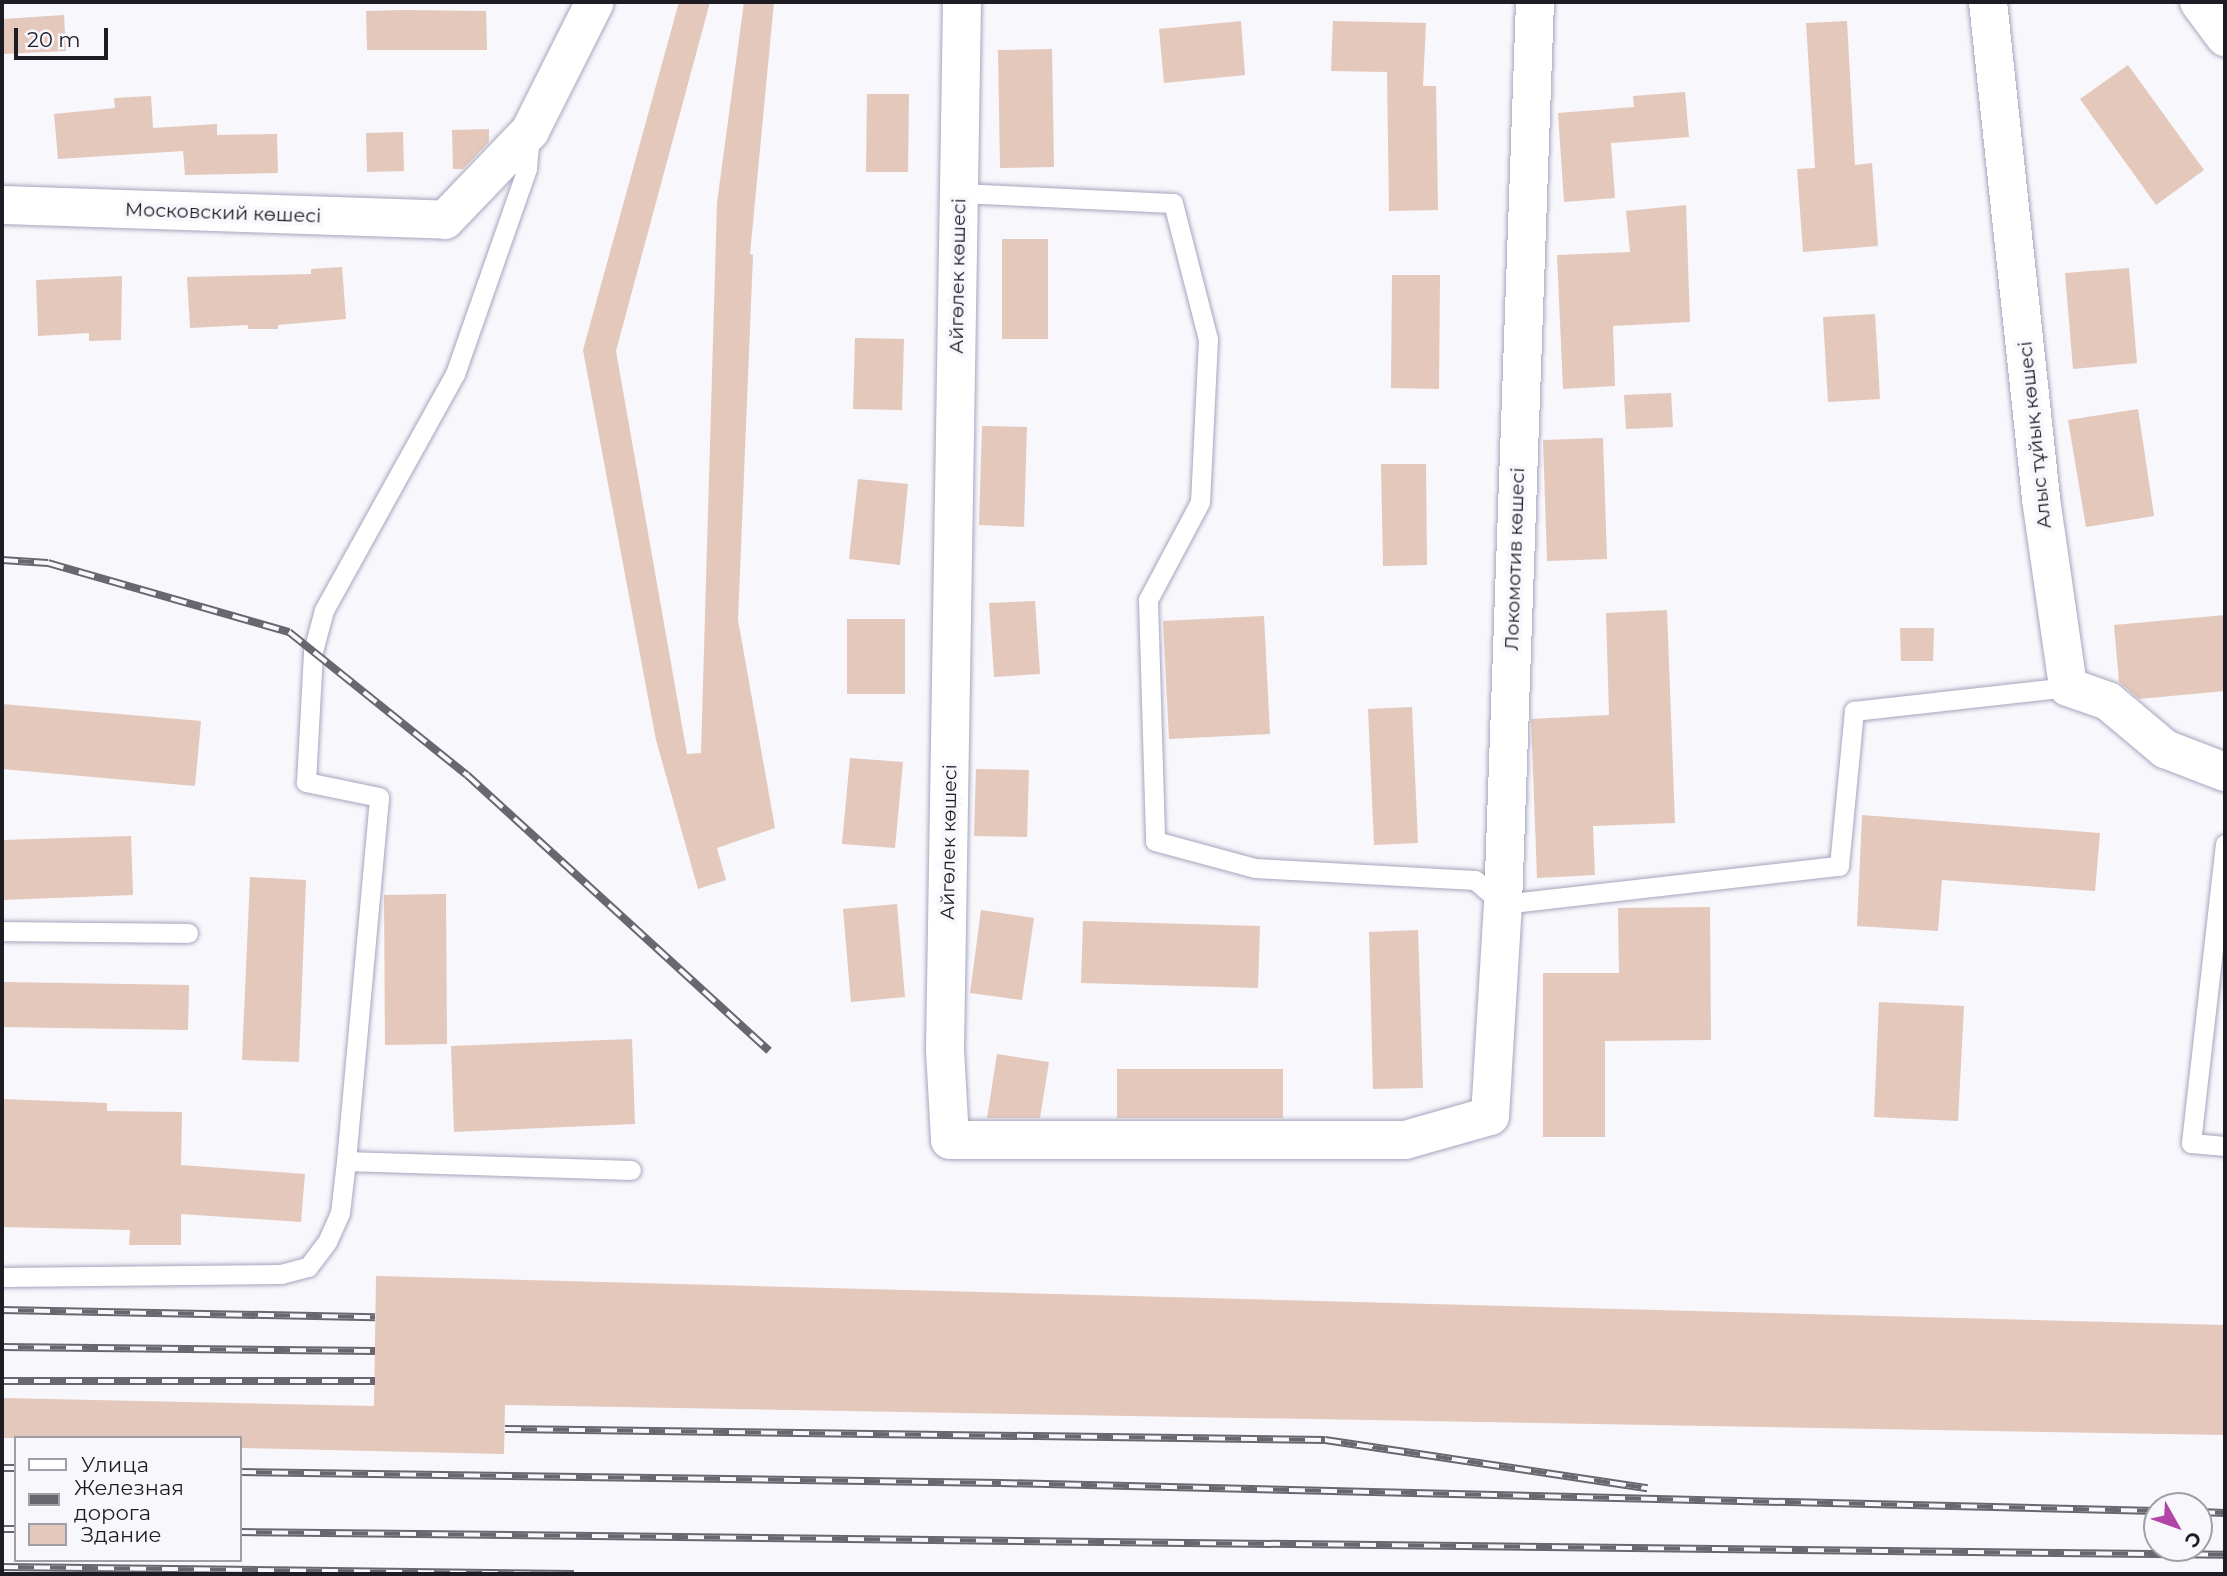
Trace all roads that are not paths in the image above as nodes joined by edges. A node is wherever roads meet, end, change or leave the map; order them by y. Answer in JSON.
{"nodes":[{"id":1,"x":595,"y":2,"type":"edge"},
{"id":2,"x":962,"y":2,"type":"edge"},
{"id":3,"x":1535,"y":2,"type":"edge"},
{"id":4,"x":1988,"y":2,"type":"edge"},
{"id":5,"x":2199,"y":2,"type":"edge"},
{"id":6,"x":2225,"y":37,"type":"edge"},
{"id":7,"x":530,"y":131,"type":"junction"},
{"id":8,"x":959,"y":194,"type":"junction"},
{"id":9,"x":2,"y":205,"type":"edge"},
{"id":10,"x":2068,"y":687,"type":"junction"},
{"id":11,"x":2225,"y":772,"type":"edge"},
{"id":12,"x":2225,"y":844,"type":"edge"},
{"id":13,"x":1503,"y":904,"type":"junction"},
{"id":14,"x":2,"y":931,"type":"edge"},
{"id":15,"x":188,"y":933,"type":"dead end"},
{"id":16,"x":1490,"y":1116,"type":"joint"},
{"id":17,"x":2225,"y":1146,"type":"edge"},
{"id":18,"x":346,"y":1161,"type":"junction"},
{"id":19,"x":631,"y":1170,"type":"dead end"},
{"id":20,"x":2,"y":1277,"type":"edge"}],
"edges":[{"from":1,"to":7,"type":"street"},
{"from":2,"to":8,"type":"street","name":"Айгөлек көшесі"},
{"from":3,"to":13,"type":"street","name":"Локомотив көшесі"},
{"from":4,"to":10,"type":"street","name":"Алыс тұйық көшесі"},
{"from":5,"to":6,"type":"street"},
{"from":7,"to":9,"type":"street","name":"Московский көшесі"},
{"from":7,"to":18,"type":"lane"},
{"from":8,"to":13,"type":"lane"},
{"from":8,"to":16,"type":"street","name":"Айгөлек көшесі"},
{"from":10,"to":11,"type":"street"},
{"from":10,"to":13,"type":"lane"},
{"from":12,"to":17,"type":"lane"},
{"from":13,"to":16,"type":"street","name":"Локомотив көшесі"},
{"from":14,"to":15,"type":"lane"},
{"from":18,"to":19,"type":"lane"},
{"from":18,"to":20,"type":"lane"}]}
